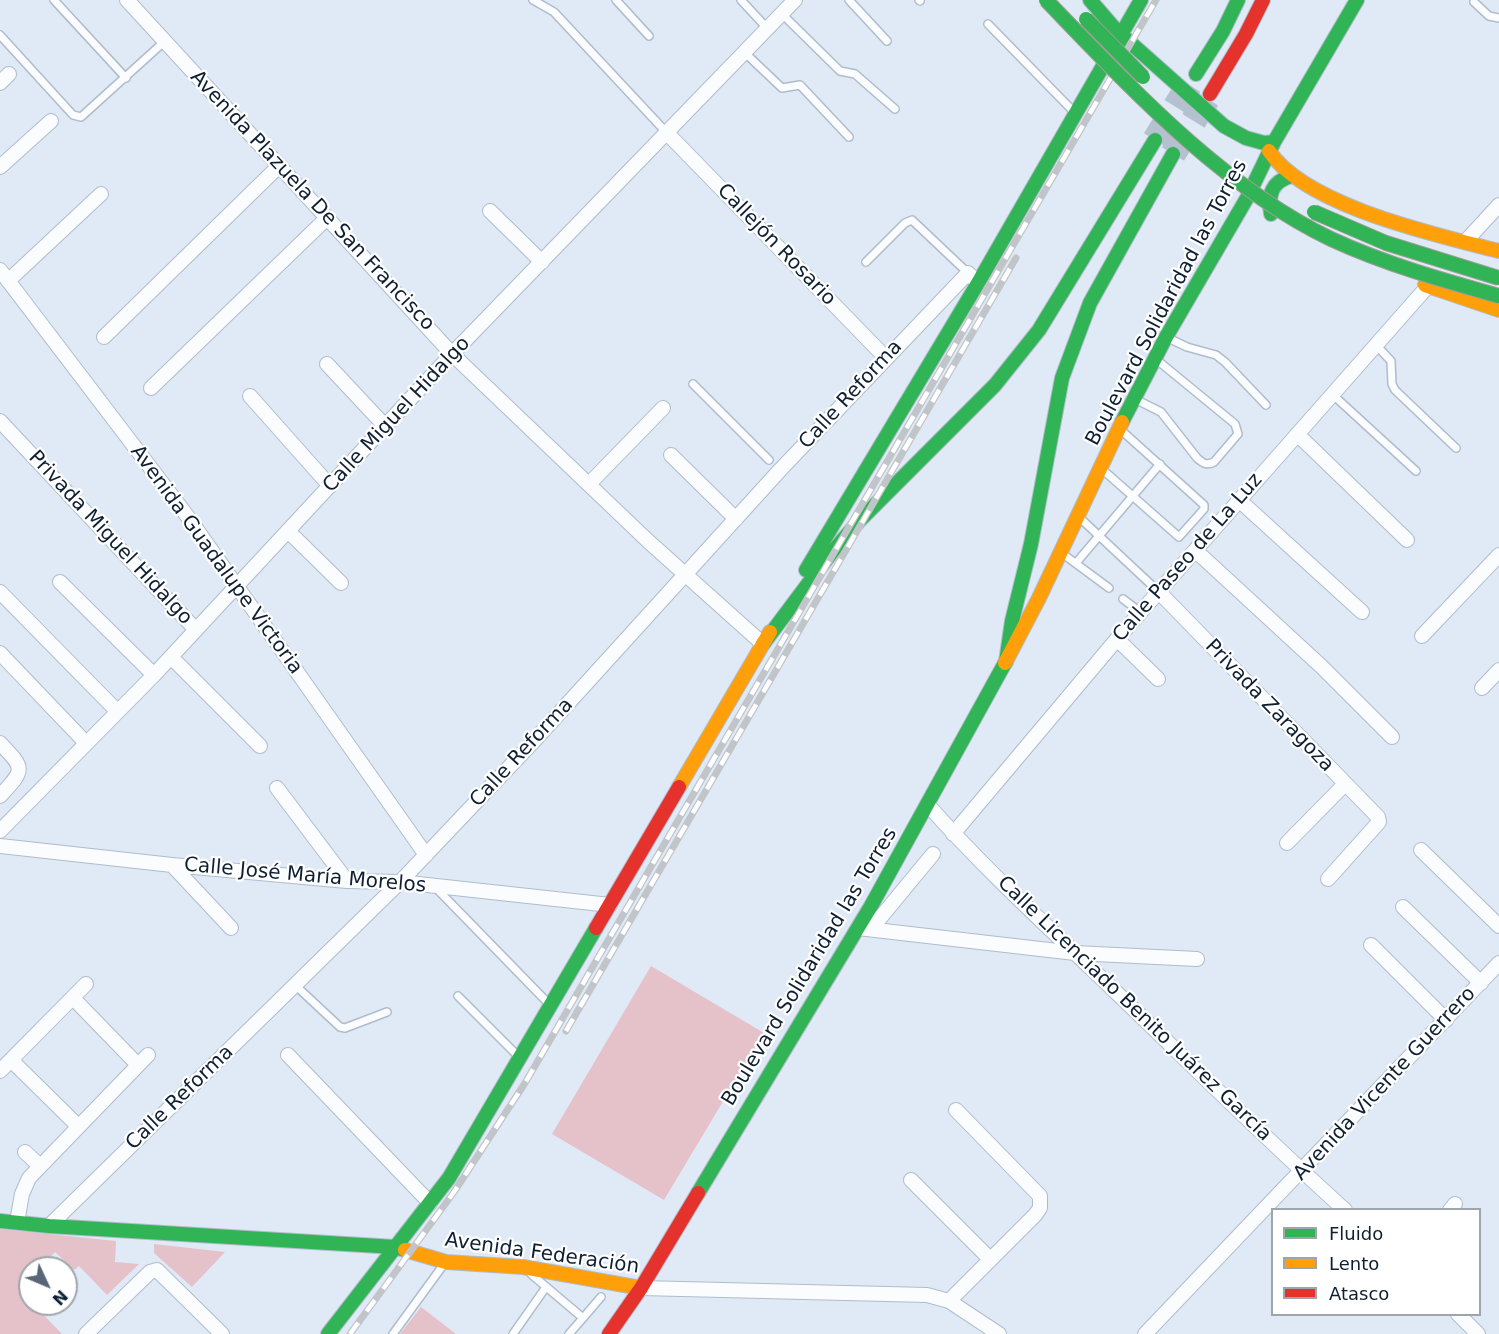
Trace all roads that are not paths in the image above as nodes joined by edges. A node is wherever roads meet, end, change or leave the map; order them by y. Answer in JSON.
{"nodes":[{"id":1,"x":54,"y":0,"type":"edge"},
{"id":2,"x":127,"y":0,"type":"edge"},
{"id":3,"x":533,"y":0,"type":"edge"},
{"id":4,"x":616,"y":0,"type":"edge"},
{"id":5,"x":741,"y":0,"type":"edge"},
{"id":6,"x":795,"y":0,"type":"edge"},
{"id":7,"x":849,"y":0,"type":"edge"},
{"id":8,"x":1035,"y":0,"type":"edge"},
{"id":9,"x":1046,"y":0,"type":"edge"},
{"id":10,"x":1090,"y":0,"type":"edge"},
{"id":11,"x":1141,"y":0,"type":"edge"},
{"id":12,"x":1238,"y":0,"type":"edge"},
{"id":13,"x":1263,"y":0,"type":"edge"},
{"id":14,"x":1357,"y":0,"type":"edge"},
{"id":15,"x":1474,"y":2,"type":"dead end"},
{"id":16,"x":1076,"y":8,"type":"dead end"},
{"id":17,"x":782,"y":14,"type":"junction"},
{"id":18,"x":1499,"y":18,"type":"edge"},
{"id":19,"x":988,"y":24,"type":"dead end"},
{"id":20,"x":767,"y":28,"type":"junction"},
{"id":21,"x":0,"y":34,"type":"edge"},
{"id":22,"x":1121,"y":34,"type":"junction"},
{"id":23,"x":649,"y":36,"type":"dead end"},
{"id":24,"x":165,"y":41,"type":"junction"},
{"id":25,"x":886,"y":41,"type":"dead end"},
{"id":26,"x":744,"y":52,"type":"junction"},
{"id":27,"x":1102,"y":69,"type":"junction"},
{"id":28,"x":1196,"y":74,"type":"tunnel mouth"},
{"id":29,"x":126,"y":78,"type":"junction"},
{"id":30,"x":1149,"y":84,"type":"dead end"},
{"id":31,"x":1210,"y":94,"type":"tunnel mouth"},
{"id":32,"x":1166,"y":101,"type":"dead end"},
{"id":33,"x":895,"y":108,"type":"dead end"},
{"id":34,"x":1076,"y":114,"type":"junction"},
{"id":35,"x":51,"y":121,"type":"dead end"},
{"id":36,"x":666,"y":132,"type":"junction"},
{"id":37,"x":1200,"y":132,"type":"dead end"},
{"id":38,"x":849,"y":136,"type":"dead end"},
{"id":39,"x":1155,"y":140,"type":"tunnel mouth"},
{"id":40,"x":1271,"y":147,"type":"junction"},
{"id":41,"x":1173,"y":154,"type":"tunnel mouth"},
{"id":42,"x":279,"y":166,"type":"junction"},
{"id":43,"x":1244,"y":166,"type":"dead end"},
{"id":44,"x":0,"y":167,"type":"edge"},
{"id":45,"x":1291,"y":176,"type":"junction"},
{"id":46,"x":101,"y":194,"type":"dead end"},
{"id":47,"x":1288,"y":197,"type":"dead end"},
{"id":48,"x":1247,"y":198,"type":"junction"},
{"id":49,"x":1499,"y":205,"type":"edge"},
{"id":50,"x":1305,"y":207,"type":"dead end"},
{"id":51,"x":490,"y":211,"type":"dead end"},
{"id":52,"x":1271,"y":215,"type":"junction"},
{"id":53,"x":327,"y":218,"type":"junction"},
{"id":54,"x":1465,"y":242,"type":"junction"},
{"id":55,"x":1499,"y":251,"type":"edge"},
{"id":56,"x":542,"y":262,"type":"junction"},
{"id":57,"x":866,"y":262,"type":"dead end"},
{"id":58,"x":4,"y":275,"type":"edge"},
{"id":59,"x":973,"y":278,"type":"junction"},
{"id":60,"x":1499,"y":278,"type":"edge"},
{"id":61,"x":1428,"y":286,"type":"junction"},
{"id":62,"x":1499,"y":296,"type":"edge"},
{"id":63,"x":1499,"y":310,"type":"edge"},
{"id":64,"x":104,"y":337,"type":"dead end"},
{"id":65,"x":1166,"y":337,"type":"junction"},
{"id":66,"x":1376,"y":345,"type":"junction"},
{"id":67,"x":452,"y":354,"type":"junction"},
{"id":68,"x":886,"y":358,"type":"junction"},
{"id":69,"x":1154,"y":358,"type":"junction"},
{"id":70,"x":327,"y":364,"type":"dead end"},
{"id":71,"x":693,"y":384,"type":"dead end"},
{"id":72,"x":151,"y":388,"type":"dead end"},
{"id":73,"x":1332,"y":394,"type":"junction"},
{"id":74,"x":250,"y":396,"type":"dead end"},
{"id":75,"x":1133,"y":398,"type":"junction"},
{"id":76,"x":1266,"y":405,"type":"dead end"},
{"id":77,"x":663,"y":408,"type":"dead end"},
{"id":78,"x":0,"y":421,"type":"edge"},
{"id":79,"x":385,"y":426,"type":"junction"},
{"id":80,"x":1119,"y":428,"type":"junction"},
{"id":81,"x":1297,"y":434,"type":"junction"},
{"id":82,"x":1456,"y":448,"type":"dead end"},
{"id":83,"x":671,"y":455,"type":"dead end"},
{"id":84,"x":769,"y":460,"type":"joint"},
{"id":85,"x":1160,"y":464,"type":"junction"},
{"id":86,"x":1101,"y":468,"type":"junction"},
{"id":87,"x":780,"y":470,"type":"junction"},
{"id":88,"x":1416,"y":471,"type":"dead end"},
{"id":89,"x":589,"y":484,"type":"junction"},
{"id":90,"x":330,"y":486,"type":"junction"},
{"id":91,"x":1133,"y":495,"type":"junction"},
{"id":92,"x":1239,"y":500,"type":"junction"},
{"id":93,"x":1078,"y":516,"type":"junction"},
{"id":94,"x":736,"y":519,"type":"junction"},
{"id":95,"x":288,"y":531,"type":"junction"},
{"id":96,"x":1099,"y":536,"type":"junction"},
{"id":97,"x":1407,"y":540,"type":"dead end"},
{"id":98,"x":1196,"y":551,"type":"junction"},
{"id":99,"x":1060,"y":552,"type":"junction"},
{"id":100,"x":1499,"y":555,"type":"edge"},
{"id":101,"x":1076,"y":564,"type":"junction"},
{"id":102,"x":684,"y":574,"type":"junction"},
{"id":103,"x":60,"y":582,"type":"dead end"},
{"id":104,"x":341,"y":583,"type":"dead end"},
{"id":105,"x":238,"y":586,"type":"junction"},
{"id":106,"x":1109,"y":588,"type":"dead end"},
{"id":107,"x":0,"y":592,"type":"edge"},
{"id":108,"x":1159,"y":592,"type":"junction"},
{"id":109,"x":1123,"y":599,"type":"dead end"},
{"id":110,"x":1362,"y":612,"type":"dead end"},
{"id":111,"x":1140,"y":613,"type":"junction"},
{"id":112,"x":196,"y":630,"type":"junction"},
{"id":113,"x":1422,"y":636,"type":"dead end"},
{"id":114,"x":1117,"y":639,"type":"junction"},
{"id":115,"x":763,"y":644,"type":"junction"},
{"id":116,"x":0,"y":653,"type":"edge"},
{"id":117,"x":171,"y":657,"type":"junction"},
{"id":118,"x":1006,"y":662,"type":"junction"},
{"id":119,"x":1499,"y":670,"type":"edge"},
{"id":120,"x":154,"y":675,"type":"junction"},
{"id":121,"x":1158,"y":678,"type":"dead end"},
{"id":122,"x":1482,"y":688,"type":"dead end"},
{"id":123,"x":117,"y":711,"type":"junction"},
{"id":124,"x":1392,"y":737,"type":"dead end"},
{"id":125,"x":0,"y":743,"type":"edge"},
{"id":126,"x":86,"y":743,"type":"junction"},
{"id":127,"x":261,"y":746,"type":"dead end"},
{"id":128,"x":1345,"y":784,"type":"junction"},
{"id":129,"x":277,"y":788,"type":"dead end"},
{"id":130,"x":0,"y":796,"type":"edge"},
{"id":131,"x":928,"y":805,"type":"junction"},
{"id":132,"x":0,"y":831,"type":"edge"},
{"id":133,"x":953,"y":834,"type":"junction"},
{"id":134,"x":1287,"y":843,"type":"dead end"},
{"id":135,"x":0,"y":846,"type":"edge"},
{"id":136,"x":1421,"y":850,"type":"dead end"},
{"id":137,"x":933,"y":854,"type":"dead end"},
{"id":138,"x":426,"y":855,"type":"junction"},
{"id":139,"x":172,"y":865,"type":"junction"},
{"id":140,"x":1328,"y":879,"type":"dead end"},
{"id":141,"x":347,"y":881,"type":"junction"},
{"id":142,"x":400,"y":882,"type":"junction"},
{"id":143,"x":434,"y":886,"type":"junction"},
{"id":144,"x":610,"y":905,"type":"junction"},
{"id":145,"x":1403,"y":907,"type":"dead end"},
{"id":146,"x":1499,"y":926,"type":"edge"},
{"id":147,"x":231,"y":928,"type":"dead end"},
{"id":148,"x":864,"y":928,"type":"junction"},
{"id":149,"x":1371,"y":945,"type":"dead end"},
{"id":150,"x":1075,"y":953,"type":"junction"},
{"id":151,"x":1197,"y":959,"type":"dead end"},
{"id":152,"x":1499,"y":963,"type":"edge"},
{"id":153,"x":1481,"y":983,"type":"junction"},
{"id":154,"x":86,"y":984,"type":"dead end"},
{"id":155,"x":295,"y":985,"type":"junction"},
{"id":156,"x":458,"y":996,"type":"dead end"},
{"id":157,"x":73,"y":998,"type":"junction"},
{"id":158,"x":551,"y":1005,"type":"junction"},
{"id":159,"x":387,"y":1012,"type":"dead end"},
{"id":160,"x":1446,"y":1020,"type":"junction"},
{"id":161,"x":288,"y":1055,"type":"dead end"},
{"id":162,"x":520,"y":1058,"type":"junction"},
{"id":163,"x":11,"y":1060,"type":"junction"},
{"id":164,"x":0,"y":1071,"type":"edge"},
{"id":165,"x":956,"y":1110,"type":"dead end"},
{"id":166,"x":78,"y":1126,"type":"junction"},
{"id":167,"x":25,"y":1152,"type":"dead end"},
{"id":168,"x":39,"y":1165,"type":"junction"},
{"id":169,"x":1302,"y":1172,"type":"junction"},
{"id":170,"x":911,"y":1180,"type":"dead end"},
{"id":171,"x":430,"y":1203,"type":"junction"},
{"id":172,"x":1344,"y":1208,"type":"edge"},
{"id":173,"x":0,"y":1221,"type":"edge"},
{"id":174,"x":17,"y":1222,"type":"junction"},
{"id":175,"x":49,"y":1226,"type":"junction"},
{"id":176,"x":395,"y":1247,"type":"junction"},
{"id":177,"x":990,"y":1259,"type":"junction"},
{"id":178,"x":446,"y":1262,"type":"junction"},
{"id":179,"x":523,"y":1267,"type":"junction"},
{"id":180,"x":546,"y":1287,"type":"junction"},
{"id":181,"x":642,"y":1288,"type":"junction"},
{"id":182,"x":601,"y":1297,"type":"dead end"},
{"id":183,"x":949,"y":1301,"type":"junction"},
{"id":184,"x":1460,"y":1316,"type":"edge"},
{"id":185,"x":583,"y":1318,"type":"junction"},
{"id":186,"x":91,"y":1332,"type":"edge"},
{"id":187,"x":222,"y":1334,"type":"edge"},
{"id":188,"x":328,"y":1334,"type":"edge"},
{"id":189,"x":393,"y":1334,"type":"edge"},
{"id":190,"x":513,"y":1334,"type":"edge"},
{"id":191,"x":569,"y":1334,"type":"edge"},
{"id":192,"x":609,"y":1334,"type":"edge"},
{"id":193,"x":999,"y":1334,"type":"edge"},
{"id":194,"x":1145,"y":1334,"type":"edge"},
{"id":195,"x":1478,"y":1334,"type":"edge"}],
"edges":[{"from":1,"to":29,"type":"lane"},
{"from":2,"to":24,"type":"street","name":"Avenida Plazuela De San Francisco"},
{"from":3,"to":36,"type":"lane"},
{"from":4,"to":23,"type":"lane"},
{"from":5,"to":20,"type":"lane"},
{"from":6,"to":17,"type":"street","name":"Calle Miguel Hidalgo"},
{"from":7,"to":25,"type":"lane"},
{"from":8,"to":27,"type":"main road"},
{"from":9,"to":62,"type":"main road","bridge":true},
{"from":10,"to":22,"type":"main road"},
{"from":11,"to":22,"type":"main road"},
{"from":12,"to":28,"type":"main road"},
{"from":13,"to":31,"type":"main road"},
{"from":14,"to":40,"type":"main road","name":"Boulevard Solidaridad las Torres"},
{"from":15,"to":18,"type":"lane"},
{"from":16,"to":30,"type":"main road","bridge":true},
{"from":17,"to":20,"type":"street","name":"Calle Miguel Hidalgo"},
{"from":17,"to":33,"type":"lane"},
{"from":19,"to":34,"type":"lane"},
{"from":20,"to":26,"type":"street","name":"Calle Miguel Hidalgo"},
{"from":21,"to":29,"type":"lane"},
{"from":22,"to":27,"type":"main road"},
{"from":22,"to":40,"type":"main road"},
{"from":24,"to":29,"type":"lane"},
{"from":24,"to":42,"type":"street","name":"Avenida Plazuela De San Francisco"},
{"from":26,"to":36,"type":"street","name":"Calle Miguel Hidalgo"},
{"from":26,"to":38,"type":"lane"},
{"from":27,"to":34,"type":"main road"},
{"from":27,"to":48,"type":"main road"},
{"from":32,"to":37,"type":"main road"},
{"from":34,"to":59,"type":"main road"},
{"from":35,"to":44,"type":"street"},
{"from":36,"to":56,"type":"street","name":"Calle Miguel Hidalgo"},
{"from":36,"to":68,"type":"street","name":"Callejón Rosario"},
{"from":39,"to":115,"type":"main road"},
{"from":40,"to":45,"type":"main road"},
{"from":40,"to":48,"type":"main road","name":"Boulevard Solidaridad las Torres"},
{"from":41,"to":118,"type":"main road","name":"Boulevard Solidaridad las Torres"},
{"from":42,"to":53,"type":"street","name":"Avenida Plazuela De San Francisco"},
{"from":42,"to":64,"type":"street"},
{"from":43,"to":47,"type":"main road"},
{"from":45,"to":52,"type":"main road"},
{"from":45,"to":54,"type":"main road"},
{"from":46,"to":58,"type":"street"},
{"from":48,"to":52,"type":"main road"},
{"from":48,"to":65,"type":"main road","name":"Boulevard Solidaridad las Torres"},
{"from":49,"to":54,"type":"street"},
{"from":50,"to":60,"type":"main road","bridge":true},
{"from":51,"to":56,"type":"street"},
{"from":52,"to":61,"type":"main road"},
{"from":53,"to":67,"type":"street","name":"Avenida Plazuela De San Francisco"},
{"from":53,"to":72,"type":"street"},
{"from":54,"to":55,"type":"main road"},
{"from":56,"to":67,"type":"street","name":"Calle Miguel Hidalgo"},
{"from":57,"to":59,"type":"lane"},
{"from":58,"to":105,"type":"street","name":"Avenida Guadalupe Victoria"},
{"from":59,"to":68,"type":"street","name":"Calle Reforma"},
{"from":59,"to":115,"type":"main road"},
{"from":61,"to":63,"type":"main road"},
{"from":61,"to":66,"type":"street","name":"Calle Paseo de La Luz"},
{"from":65,"to":69,"type":"main road","name":"Boulevard Solidaridad las Torres"},
{"from":65,"to":76,"type":"lane"},
{"from":66,"to":73,"type":"street","name":"Calle Paseo de La Luz"},
{"from":66,"to":82,"type":"lane"},
{"from":67,"to":79,"type":"street","name":"Calle Miguel Hidalgo"},
{"from":67,"to":89,"type":"street","name":"Avenida Plazuela De San Francisco"},
{"from":68,"to":87,"type":"street","name":"Calle Reforma"},
{"from":69,"to":75,"type":"main road","name":"Boulevard Solidaridad las Torres"},
{"from":69,"to":75,"type":"lane"},
{"from":70,"to":79,"type":"street"},
{"from":71,"to":84,"type":"lane"},
{"from":73,"to":81,"type":"street","name":"Calle Paseo de La Luz"},
{"from":73,"to":88,"type":"lane"},
{"from":74,"to":90,"type":"street"},
{"from":75,"to":80,"type":"main road","name":"Boulevard Solidaridad las Torres"},
{"from":77,"to":89,"type":"street"},
{"from":78,"to":112,"type":"street","name":"Privada Miguel Hidalgo"},
{"from":79,"to":90,"type":"street","name":"Calle Miguel Hidalgo"},
{"from":80,"to":85,"type":"lane"},
{"from":80,"to":86,"type":"main road","name":"Boulevard Solidaridad las Torres"},
{"from":81,"to":92,"type":"street","name":"Calle Paseo de La Luz"},
{"from":81,"to":97,"type":"street"},
{"from":83,"to":94,"type":"street"},
{"from":84,"to":87,"type":"street"},
{"from":85,"to":91,"type":"lane"},
{"from":85,"to":91,"type":"lane"},
{"from":86,"to":91,"type":"lane"},
{"from":86,"to":93,"type":"main road","name":"Boulevard Solidaridad las Torres"},
{"from":87,"to":94,"type":"street","name":"Calle Reforma"},
{"from":89,"to":102,"type":"street","name":"Avenida Plazuela De San Francisco"},
{"from":90,"to":95,"type":"street","name":"Calle Miguel Hidalgo"},
{"from":91,"to":96,"type":"lane"},
{"from":92,"to":98,"type":"street","name":"Calle Paseo de La Luz"},
{"from":92,"to":110,"type":"street"},
{"from":93,"to":96,"type":"lane"},
{"from":93,"to":99,"type":"main road","name":"Boulevard Solidaridad las Torres"},
{"from":94,"to":102,"type":"street","name":"Calle Reforma"},
{"from":95,"to":104,"type":"street"},
{"from":95,"to":105,"type":"street","name":"Calle Miguel Hidalgo"},
{"from":96,"to":101,"type":"lane"},
{"from":96,"to":108,"type":"lane"},
{"from":98,"to":108,"type":"street","name":"Calle Paseo de La Luz"},
{"from":98,"to":124,"type":"street"},
{"from":99,"to":101,"type":"lane"},
{"from":99,"to":118,"type":"main road","name":"Boulevard Solidaridad las Torres"},
{"from":100,"to":113,"type":"street"},
{"from":101,"to":106,"type":"lane"},
{"from":102,"to":115,"type":"street","name":"Avenida Plazuela De San Francisco"},
{"from":102,"to":138,"type":"street","name":"Calle Reforma"},
{"from":103,"to":120,"type":"street"},
{"from":105,"to":112,"type":"street","name":"Calle Miguel Hidalgo"},
{"from":105,"to":138,"type":"street","name":"Avenida Guadalupe Victoria"},
{"from":107,"to":123,"type":"street"},
{"from":108,"to":111,"type":"street","name":"Calle Paseo de La Luz"},
{"from":108,"to":128,"type":"street","name":"Privada Zaragoza"},
{"from":109,"to":111,"type":"lane"},
{"from":111,"to":114,"type":"street","name":"Calle Paseo de La Luz"},
{"from":112,"to":117,"type":"street","name":"Calle Miguel Hidalgo"},
{"from":114,"to":121,"type":"street"},
{"from":114,"to":133,"type":"street","name":"Calle Paseo de La Luz"},
{"from":115,"to":144,"type":"main road"},
{"from":116,"to":126,"type":"street"},
{"from":117,"to":120,"type":"street","name":"Calle Miguel Hidalgo"},
{"from":117,"to":127,"type":"street"},
{"from":118,"to":131,"type":"main road","name":"Boulevard Solidaridad las Torres"},
{"from":119,"to":122,"type":"street"},
{"from":120,"to":123,"type":"street","name":"Calle Miguel Hidalgo"},
{"from":123,"to":126,"type":"street","name":"Calle Miguel Hidalgo"},
{"from":125,"to":130,"type":"street"},
{"from":126,"to":132,"type":"street","name":"Calle Miguel Hidalgo"},
{"from":128,"to":134,"type":"street"},
{"from":128,"to":140,"type":"street","name":"Privada Zaragoza"},
{"from":129,"to":141,"type":"street"},
{"from":131,"to":133,"type":"street","name":"Calle Licenciado Benito Juárez García"},
{"from":131,"to":148,"type":"main road","name":"Boulevard Solidaridad las Torres"},
{"from":133,"to":150,"type":"street","name":"Calle Licenciado Benito Juárez García"},
{"from":135,"to":139,"type":"street","name":"Calle José María Morelos"},
{"from":136,"to":146,"type":"street"},
{"from":137,"to":148,"type":"street"},
{"from":138,"to":142,"type":"street","name":"Calle Reforma"},
{"from":139,"to":141,"type":"street","name":"Calle José María Morelos"},
{"from":139,"to":147,"type":"street"},
{"from":141,"to":142,"type":"street","name":"Calle José María Morelos"},
{"from":142,"to":143,"type":"street","name":"Calle José María Morelos"},
{"from":142,"to":155,"type":"street","name":"Calle Reforma"},
{"from":143,"to":144,"type":"street","name":"Calle José María Morelos"},
{"from":143,"to":158,"type":"lane"},
{"from":144,"to":158,"type":"main road"},
{"from":145,"to":153,"type":"street"},
{"from":148,"to":150,"type":"street"},
{"from":148,"to":181,"type":"main road","name":"Boulevard Solidaridad las Torres"},
{"from":149,"to":160,"type":"street"},
{"from":150,"to":151,"type":"street"},
{"from":150,"to":169,"type":"street","name":"Calle Licenciado Benito Juárez García"},
{"from":152,"to":153,"type":"street","name":"Avenida Vicente Guerrero"},
{"from":153,"to":160,"type":"street","name":"Avenida Vicente Guerrero"},
{"from":154,"to":157,"type":"street"},
{"from":155,"to":159,"type":"lane"},
{"from":155,"to":175,"type":"street","name":"Calle Reforma"},
{"from":156,"to":162,"type":"lane"},
{"from":157,"to":163,"type":"street"},
{"from":157,"to":166,"type":"street"},
{"from":158,"to":162,"type":"main road"},
{"from":160,"to":169,"type":"street","name":"Avenida Vicente Guerrero"},
{"from":161,"to":171,"type":"street"},
{"from":162,"to":171,"type":"main road"},
{"from":163,"to":164,"type":"street"},
{"from":163,"to":166,"type":"street"},
{"from":165,"to":177,"type":"street"},
{"from":166,"to":168,"type":"street"},
{"from":167,"to":168,"type":"street"},
{"from":168,"to":174,"type":"street"},
{"from":169,"to":172,"type":"street","name":"Calle Licenciado Benito Juárez García"},
{"from":169,"to":194,"type":"street","name":"Avenida Vicente Guerrero"},
{"from":170,"to":177,"type":"street"},
{"from":171,"to":176,"type":"main road"},
{"from":173,"to":174,"type":"main road","name":"Avenida Federación"},
{"from":174,"to":175,"type":"main road","name":"Avenida Federación"},
{"from":175,"to":176,"type":"main road","name":"Avenida Federación"},
{"from":176,"to":178,"type":"main road","name":"Avenida Federación"},
{"from":176,"to":188,"type":"main road"},
{"from":177,"to":183,"type":"street"},
{"from":178,"to":179,"type":"main road","name":"Avenida Federación"},
{"from":178,"to":189,"type":"lane"},
{"from":179,"to":180,"type":"lane"},
{"from":179,"to":181,"type":"main road","name":"Avenida Federación"},
{"from":180,"to":185,"type":"lane"},
{"from":180,"to":190,"type":"lane"},
{"from":181,"to":183,"type":"street","name":"Avenida Federación"},
{"from":181,"to":192,"type":"main road","name":"Boulevard Solidaridad las Torres"},
{"from":182,"to":185,"type":"lane"},
{"from":183,"to":193,"type":"street","name":"Avenida Federación"},
{"from":184,"to":195,"type":"street"},
{"from":185,"to":191,"type":"lane"},
{"from":186,"to":187,"type":"street"}]}
